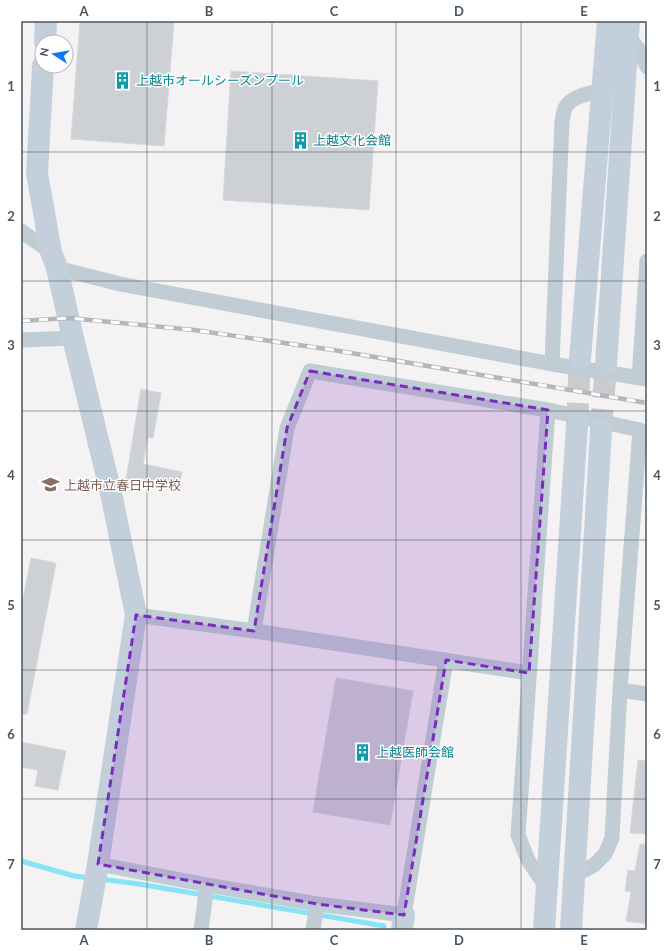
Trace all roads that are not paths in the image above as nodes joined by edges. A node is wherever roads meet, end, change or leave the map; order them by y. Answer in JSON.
{"nodes":[{"id":1,"x":46,"y":21,"type":"edge"},
{"id":2,"x":608,"y":21,"type":"edge"},
{"id":3,"x":629,"y":28,"type":"edge"},
{"id":4,"x":45,"y":34,"type":"edge"},
{"id":5,"x":647,"y":67,"type":"edge"},
{"id":6,"x":42,"y":74,"type":"edge"},
{"id":7,"x":602,"y":90,"type":"junction"},
{"id":8,"x":21,"y":231,"type":"edge"},
{"id":9,"x":54,"y":260,"type":"junction"},
{"id":10,"x":647,"y":261,"type":"edge"},
{"id":11,"x":73,"y":338,"type":"junction"},
{"id":12,"x":21,"y":340,"type":"edge"},
{"id":13,"x":580,"y":359,"type":"tunnel mouth"},
{"id":14,"x":552,"y":364,"type":"junction"},
{"id":15,"x":606,"y":364,"type":"tunnel mouth"},
{"id":16,"x":643,"y":379,"type":"edge"},
{"id":17,"x":548,"y":410,"type":"junction"},
{"id":18,"x":577,"y":425,"type":"tunnel mouth"},
{"id":19,"x":601,"y":431,"type":"tunnel mouth"},
{"id":20,"x":642,"y":478,"type":"edge"},
{"id":21,"x":136,"y":615,"type":"junction"},
{"id":22,"x":254,"y":631,"type":"junction"},
{"id":23,"x":446,"y":660,"type":"junction"},
{"id":24,"x":529,"y":673,"type":"junction"},
{"id":25,"x":620,"y":690,"type":"junction"},
{"id":26,"x":647,"y":694,"type":"edge"},
{"id":27,"x":98,"y":864,"type":"junction"},
{"id":28,"x":574,"y":875,"type":"junction"},
{"id":29,"x":208,"y":885,"type":"junction"},
{"id":30,"x":547,"y":888,"type":"junction"},
{"id":31,"x":317,"y":904,"type":"junction"},
{"id":32,"x":403,"y":922,"type":"edge"},
{"id":33,"x":86,"y":930,"type":"edge"},
{"id":34,"x":200,"y":930,"type":"edge"},
{"id":35,"x":313,"y":930,"type":"edge"},
{"id":36,"x":544,"y":930,"type":"edge"},
{"id":37,"x":570,"y":930,"type":"edge"}],
"edges":[{"from":1,"to":4,"type":"street"},
{"from":2,"to":7,"type":"street"},
{"from":3,"to":5,"type":"street"},
{"from":3,"to":15,"type":"street"},
{"from":6,"to":9,"type":"street"},
{"from":7,"to":13,"type":"street"},
{"from":7,"to":14,"type":"street"},
{"from":8,"to":9,"type":"street"},
{"from":9,"to":11,"type":"street"},
{"from":9,"to":14,"type":"street"},
{"from":10,"to":16,"type":"street"},
{"from":11,"to":12,"type":"street"},
{"from":11,"to":21,"type":"street"},
{"from":14,"to":16,"type":"street"},
{"from":17,"to":20,"type":"street"},
{"from":17,"to":22,"type":"street"},
{"from":17,"to":24,"type":"street"},
{"from":18,"to":30,"type":"street"},
{"from":19,"to":28,"type":"street"},
{"from":20,"to":25,"type":"street"},
{"from":21,"to":22,"type":"street"},
{"from":21,"to":27,"type":"street"},
{"from":22,"to":23,"type":"street"},
{"from":23,"to":24,"type":"street"},
{"from":23,"to":32,"type":"street"},
{"from":24,"to":30,"type":"street"},
{"from":25,"to":26,"type":"street"},
{"from":25,"to":28,"type":"street"},
{"from":27,"to":29,"type":"street"},
{"from":27,"to":33,"type":"street"},
{"from":28,"to":37,"type":"street"},
{"from":29,"to":31,"type":"street"},
{"from":29,"to":34,"type":"street"},
{"from":30,"to":36,"type":"street"},
{"from":31,"to":32,"type":"street"},
{"from":31,"to":35,"type":"street"}]}
